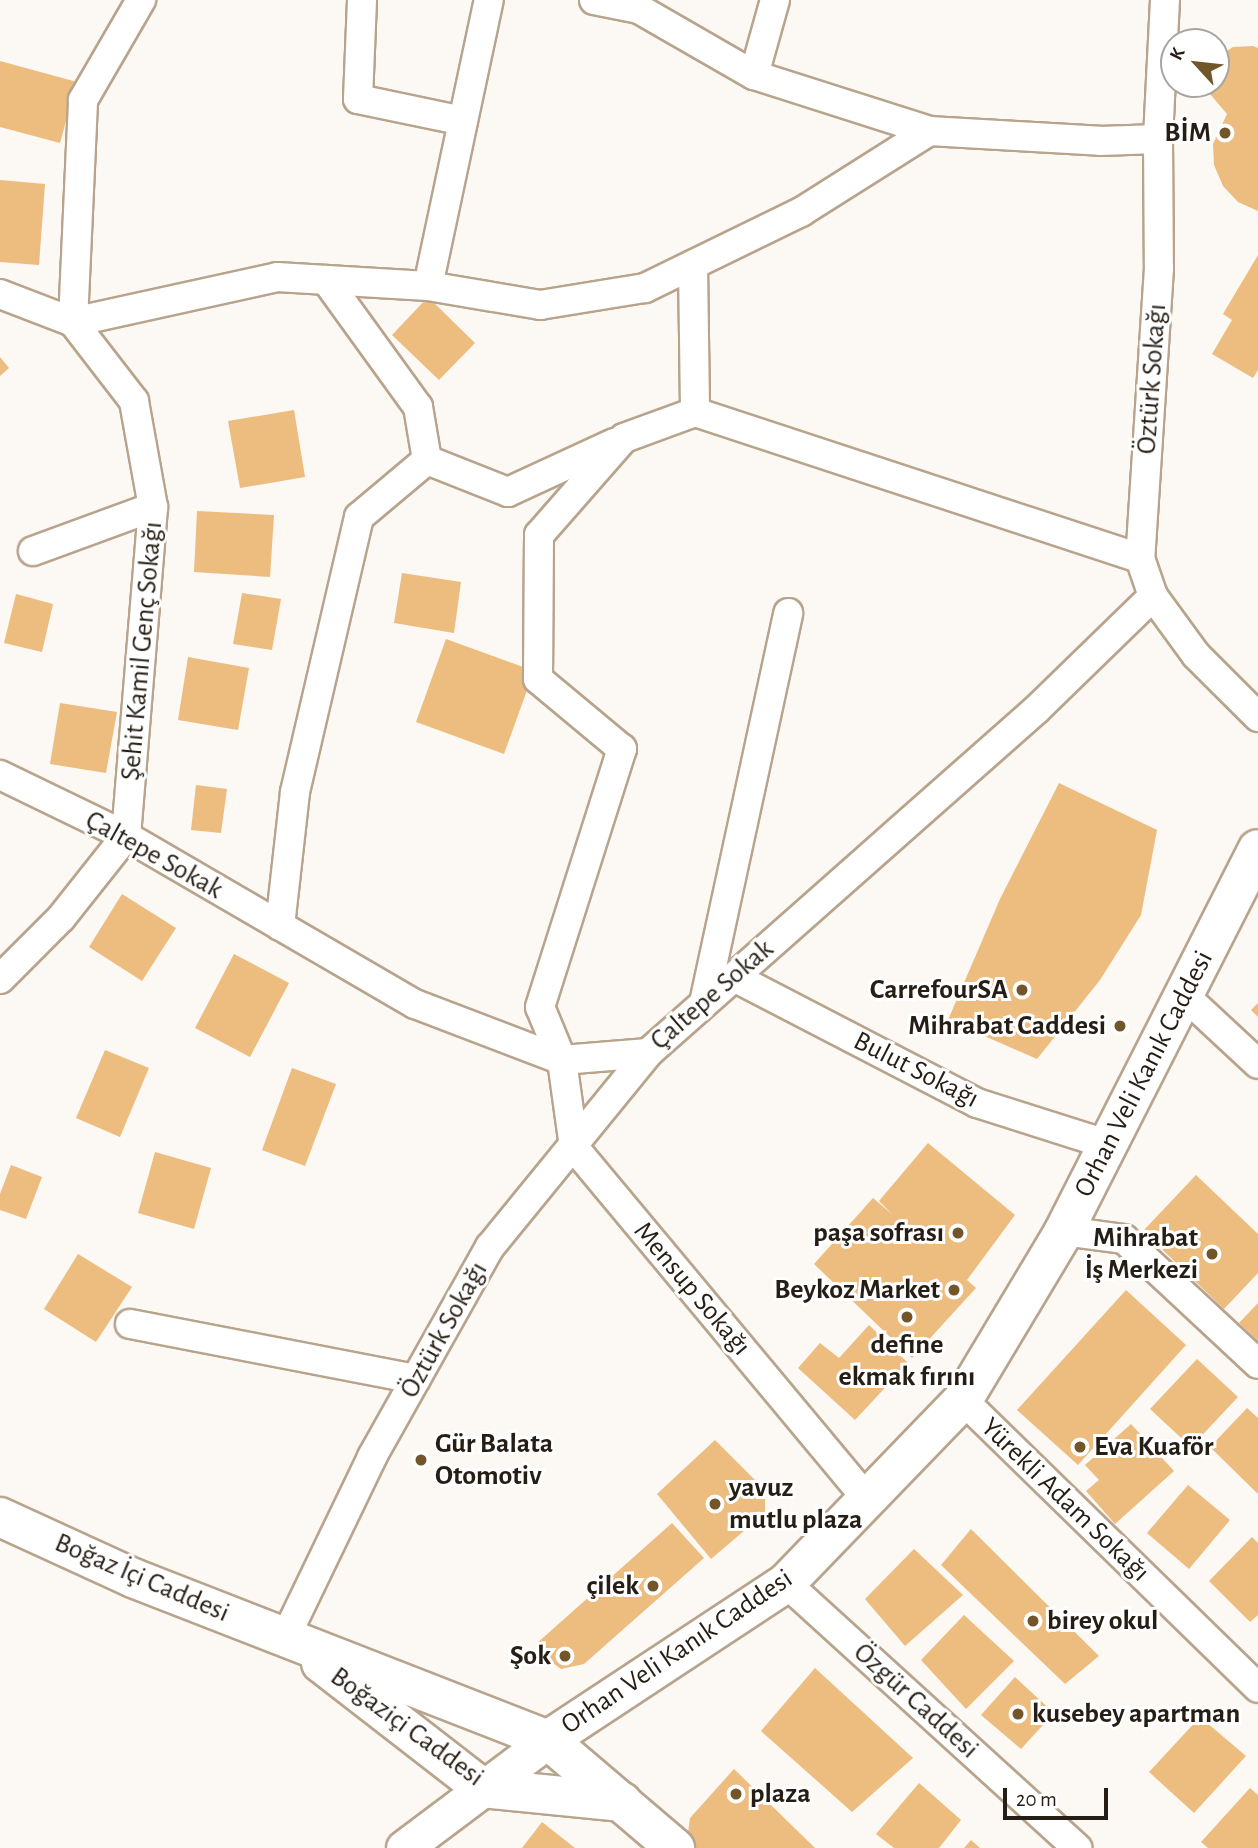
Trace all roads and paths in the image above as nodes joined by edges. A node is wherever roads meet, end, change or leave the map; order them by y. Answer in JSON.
{"nodes":[{"id":1,"x":141,"y":0,"type":"edge"},
{"id":2,"x":362,"y":0,"type":"edge"},
{"id":3,"x":489,"y":0,"type":"edge"},
{"id":4,"x":594,"y":0,"type":"edge"},
{"id":5,"x":775,"y":0,"type":"edge"},
{"id":6,"x":1165,"y":0,"type":"edge"},
{"id":7,"x":639,"y":4,"type":"edge"},
{"id":8,"x":754,"y":75,"type":"junction"},
{"id":9,"x":463,"y":121,"type":"junction"},
{"id":10,"x":929,"y":131,"type":"junction"},
{"id":11,"x":1158,"y":139,"type":"junction"},
{"id":12,"x":693,"y":265,"type":"junction"},
{"id":13,"x":326,"y":280,"type":"junction"},
{"id":14,"x":428,"y":286,"type":"junction"},
{"id":15,"x":0,"y":294,"type":"edge"},
{"id":16,"x":73,"y":322,"type":"junction"},
{"id":17,"x":695,"y":412,"type":"junction"},
{"id":18,"x":624,"y":438,"type":"junction"},
{"id":19,"x":427,"y":460,"type":"junction"},
{"id":20,"x":153,"y":507,"type":"junction"},
{"id":21,"x":33,"y":551,"type":"dead end"},
{"id":22,"x":1140,"y":558,"type":"junction"},
{"id":23,"x":1153,"y":596,"type":"junction"},
{"id":24,"x":788,"y":613,"type":"dead end"},
{"id":25,"x":1258,"y":717,"type":"edge"},
{"id":26,"x":0,"y":775,"type":"edge"},
{"id":27,"x":126,"y":836,"type":"junction"},
{"id":28,"x":1258,"y":849,"type":"edge"},
{"id":29,"x":280,"y":926,"type":"junction"},
{"id":30,"x":734,"y":977,"type":"junction"},
{"id":31,"x":0,"y":979,"type":"edge"},
{"id":32,"x":1186,"y":997,"type":"junction"},
{"id":33,"x":704,"y":1003,"type":"junction"},
{"id":34,"x":648,"y":1053,"type":"junction"},
{"id":35,"x":562,"y":1060,"type":"junction"},
{"id":36,"x":1258,"y":1064,"type":"edge"},
{"id":37,"x":1106,"y":1144,"type":"junction"},
{"id":38,"x":573,"y":1147,"type":"junction"},
{"id":39,"x":1064,"y":1231,"type":"junction"},
{"id":40,"x":130,"y":1324,"type":"dead end"},
{"id":41,"x":1258,"y":1364,"type":"edge"},
{"id":42,"x":416,"y":1379,"type":"junction"},
{"id":43,"x":963,"y":1400,"type":"junction"},
{"id":44,"x":867,"y":1499,"type":"junction"},
{"id":45,"x":0,"y":1517,"type":"edge"},
{"id":46,"x":786,"y":1583,"type":"junction"},
{"id":47,"x":286,"y":1636,"type":"junction"},
{"id":48,"x":1258,"y":1688,"type":"edge"},
{"id":49,"x":548,"y":1740,"type":"junction"},
{"id":50,"x":482,"y":1787,"type":"junction"},
{"id":51,"x":622,"y":1802,"type":"junction"},
{"id":52,"x":404,"y":1848,"type":"edge"},
{"id":53,"x":676,"y":1848,"type":"edge"},
{"id":54,"x":1077,"y":1848,"type":"edge"}],
"edges":[{"from":1,"to":16,"type":"street"},
{"from":2,"to":9,"type":"street"},
{"from":3,"to":9,"type":"street"},
{"from":4,"to":7,"type":"street"},
{"from":5,"to":8,"type":"street"},
{"from":6,"to":11,"type":"street","name":"Öztürk Sokağı"},
{"from":7,"to":8,"type":"street"},
{"from":8,"to":10,"type":"street"},
{"from":9,"to":14,"type":"street"},
{"from":10,"to":11,"type":"street"},
{"from":10,"to":12,"type":"street"},
{"from":11,"to":22,"type":"street","name":"Öztürk Sokağı"},
{"from":12,"to":14,"type":"street"},
{"from":12,"to":17,"type":"street"},
{"from":13,"to":14,"type":"street"},
{"from":13,"to":16,"type":"street"},
{"from":13,"to":19,"type":"street"},
{"from":15,"to":16,"type":"street"},
{"from":16,"to":20,"type":"street","name":"Şehit Kamil Genç Sokağı"},
{"from":17,"to":18,"type":"street"},
{"from":17,"to":22,"type":"street"},
{"from":18,"to":19,"type":"street"},
{"from":18,"to":35,"type":"street"},
{"from":19,"to":29,"type":"street"},
{"from":20,"to":21,"type":"street","name":"Şehit Kamil Genç Sokağı"},
{"from":20,"to":27,"type":"street","name":"Şehit Kamil Genç Sokağı"},
{"from":22,"to":23,"type":"street","name":"Öztürk Sokağı"},
{"from":23,"to":25,"type":"street","name":"Öztürk Sokağı"},
{"from":23,"to":30,"type":"street","name":"Çaltepe Sokak"},
{"from":24,"to":33,"type":"street"},
{"from":26,"to":27,"type":"street","name":"Çaltepe Sokak"},
{"from":27,"to":29,"type":"street","name":"Çaltepe Sokak"},
{"from":27,"to":31,"type":"street"},
{"from":28,"to":32,"type":"main road","name":"Orhan Veli Kanık Caddesi"},
{"from":29,"to":35,"type":"street","name":"Çaltepe Sokak"},
{"from":30,"to":33,"type":"street","name":"Çaltepe Sokak"},
{"from":30,"to":37,"type":"street","name":"Bulut Sokağı"},
{"from":32,"to":36,"type":"street"},
{"from":32,"to":37,"type":"main road","name":"Orhan Veli Kanık Caddesi"},
{"from":33,"to":34,"type":"street","name":"Çaltepe Sokak"},
{"from":34,"to":35,"type":"street","name":"Çaltepe Sokak"},
{"from":34,"to":38,"type":"street","name":"Öztürk Sokağı"},
{"from":35,"to":38,"type":"street"},
{"from":37,"to":39,"type":"main road","name":"Orhan Veli Kanık Caddesi"},
{"from":38,"to":42,"type":"street","name":"Öztürk Sokağı"},
{"from":38,"to":44,"type":"street","name":"Mensup Sokağı"},
{"from":39,"to":41,"type":"street"},
{"from":39,"to":43,"type":"main road","name":"Orhan Veli Kanık Caddesi"},
{"from":40,"to":42,"type":"street"},
{"from":42,"to":47,"type":"street","name":"Öztürk Sokağı"},
{"from":43,"to":44,"type":"main road","name":"Orhan Veli Kanık Caddesi"},
{"from":43,"to":48,"type":"street","name":"Yürekli Adam Sokağı"},
{"from":44,"to":46,"type":"main road","name":"Orhan Veli Kanık Caddesi"},
{"from":45,"to":47,"type":"main road","name":"Boğaz İçi Caddesi"},
{"from":46,"to":49,"type":"main road","name":"Orhan Veli Kanık Caddesi"},
{"from":46,"to":54,"type":"street","name":"Özgür Caddesi"},
{"from":47,"to":49,"type":"main road","name":"Boğaz İçi Caddesi"},
{"from":47,"to":50,"type":"main road","name":"Boğaziçi Caddesi"},
{"from":49,"to":50,"type":"street","name":"Orhan Veli Kanık Caddesi"},
{"from":49,"to":51,"type":"main road","name":"Boğaz İçi Caddesi"},
{"from":50,"to":51,"type":"main road","name":"Boğaziçi Caddesi"},
{"from":50,"to":52,"type":"street","name":"Orhan Veli Kanık Caddesi"},
{"from":51,"to":53,"type":"main road","name":"Boğaz İçi Caddesi"}]}
